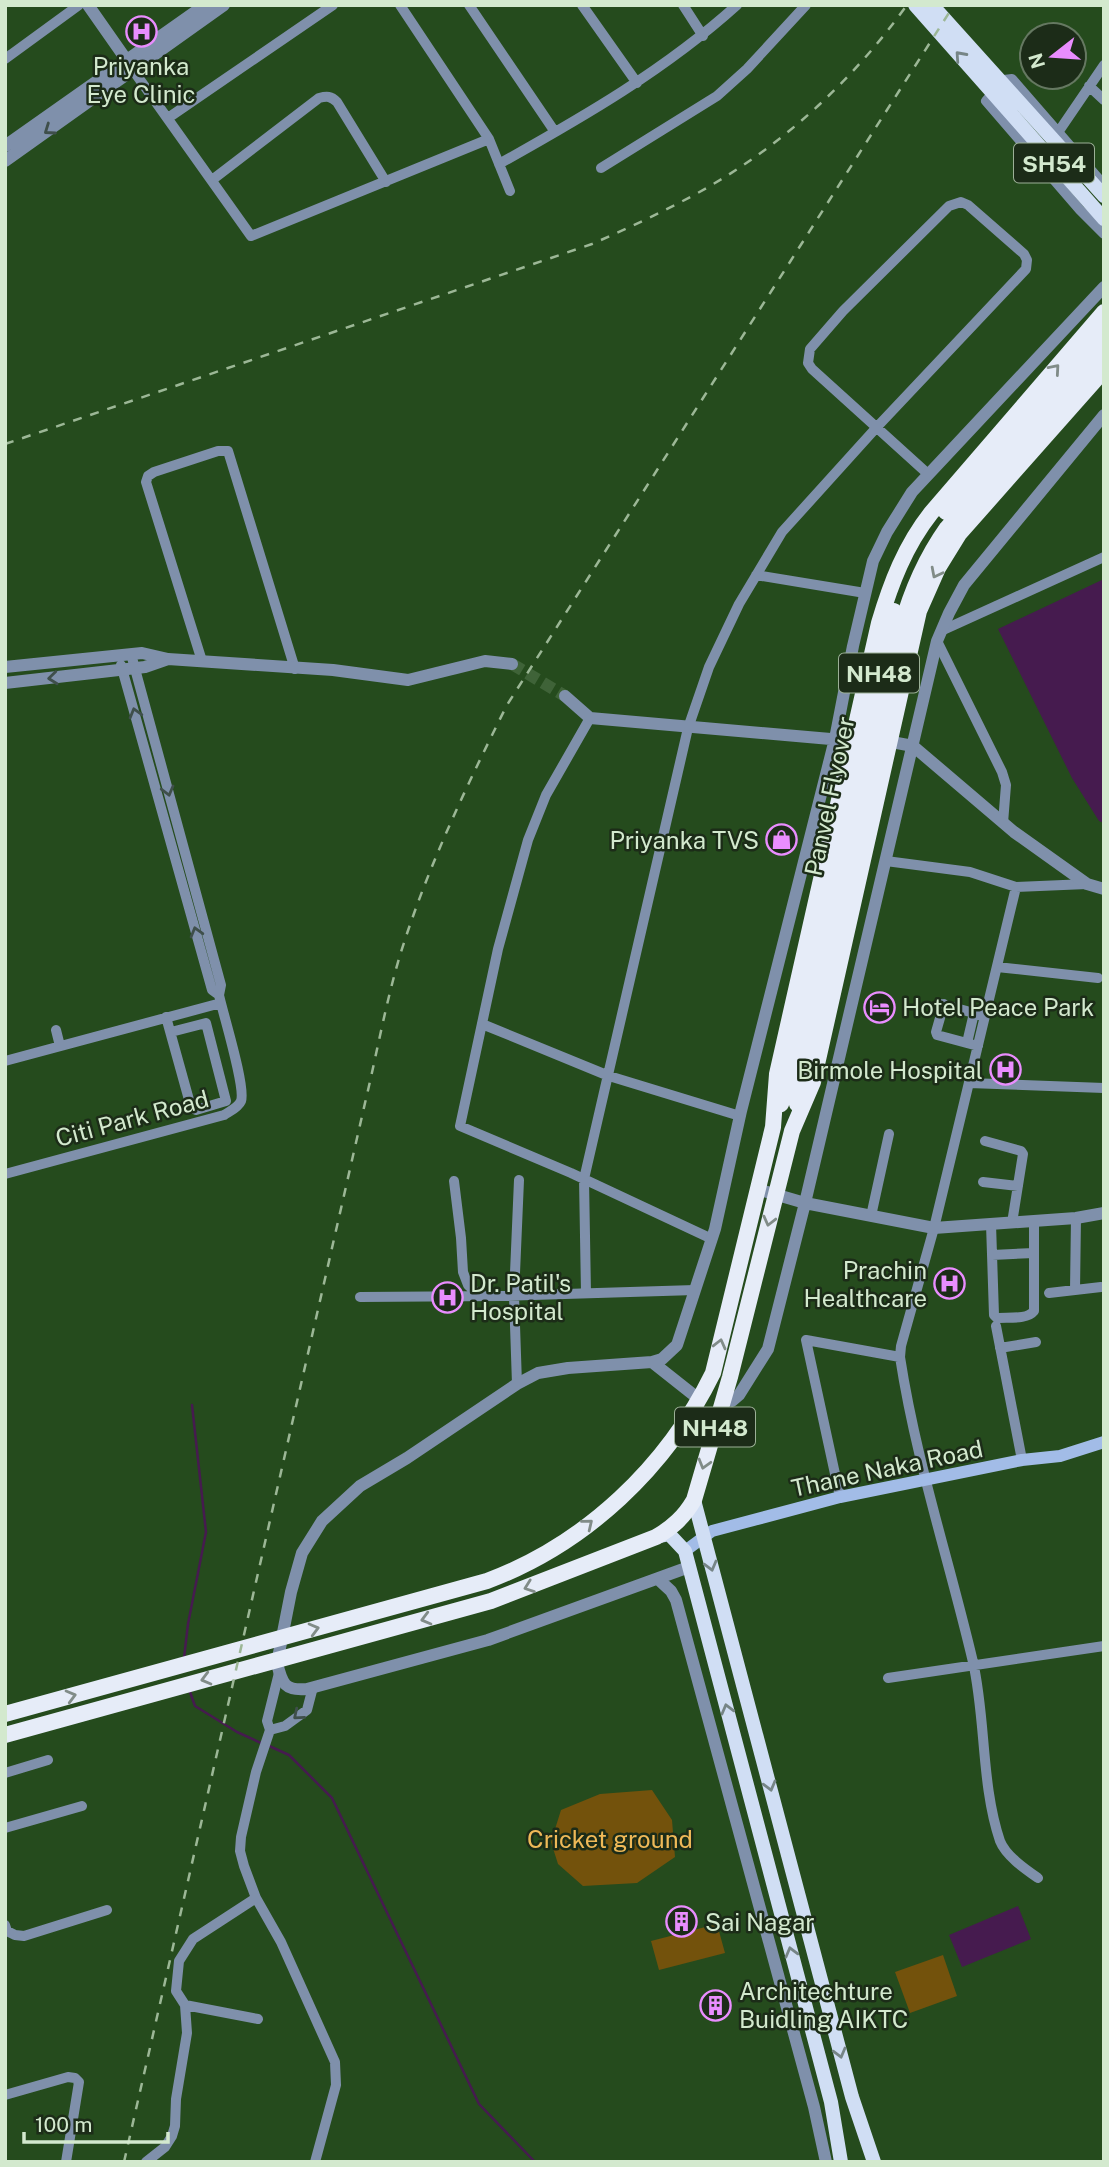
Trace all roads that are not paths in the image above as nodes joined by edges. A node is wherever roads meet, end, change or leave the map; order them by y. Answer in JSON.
{"nodes":[{"id":1,"x":79,"y":5,"type":"edge"},
{"id":2,"x":88,"y":5,"type":"edge"},
{"id":3,"x":205,"y":5,"type":"edge"},
{"id":4,"x":224,"y":5,"type":"edge"},
{"id":5,"x":333,"y":5,"type":"edge"},
{"id":6,"x":400,"y":5,"type":"edge"},
{"id":7,"x":469,"y":5,"type":"edge"},
{"id":8,"x":582,"y":5,"type":"edge"},
{"id":9,"x":683,"y":5,"type":"edge"},
{"id":10,"x":737,"y":5,"type":"edge"},
{"id":11,"x":806,"y":5,"type":"edge"},
{"id":12,"x":915,"y":5,"type":"edge"},
{"id":13,"x":932,"y":5,"type":"edge"},
{"id":14,"x":703,"y":36,"type":"junction"},
{"id":15,"x":5,"y":59,"type":"edge"},
{"id":16,"x":130,"y":65,"type":"junction"},
{"id":17,"x":1104,"y":65,"type":"edge"},
{"id":18,"x":637,"y":83,"type":"junction"},
{"id":19,"x":1089,"y":86,"type":"junction"},
{"id":20,"x":1104,"y":100,"type":"edge"},
{"id":21,"x":1009,"y":102,"type":"junction"},
{"id":22,"x":168,"y":118,"type":"junction"},
{"id":23,"x":1059,"y":131,"type":"junction"},
{"id":24,"x":555,"y":132,"type":"junction"},
{"id":25,"x":489,"y":139,"type":"junction"},
{"id":26,"x":5,"y":146,"type":"edge"},
{"id":27,"x":5,"y":160,"type":"edge"},
{"id":28,"x":499,"y":164,"type":"junction"},
{"id":29,"x":601,"y":168,"type":"dead end"},
{"id":30,"x":212,"y":180,"type":"junction"},
{"id":31,"x":386,"y":181,"type":"junction"},
{"id":32,"x":1104,"y":185,"type":"edge"},
{"id":33,"x":510,"y":191,"type":"dead end"},
{"id":34,"x":1104,"y":196,"type":"edge"},
{"id":35,"x":1104,"y":219,"type":"edge"},
{"id":36,"x":1104,"y":234,"type":"edge"},
{"id":37,"x":1104,"y":287,"type":"edge"},
{"id":38,"x":1104,"y":312,"type":"edge"},
{"id":39,"x":1104,"y":334,"type":"edge"},
{"id":40,"x":1104,"y":352,"type":"edge"},
{"id":41,"x":1104,"y":370,"type":"edge"},
{"id":42,"x":1104,"y":415,"type":"edge"},
{"id":43,"x":876,"y":428,"type":"junction"},
{"id":44,"x":928,"y":474,"type":"junction"},
{"id":45,"x":1104,"y":557,"type":"edge"},
{"id":46,"x":756,"y":575,"type":"junction"},
{"id":47,"x":865,"y":593,"type":"junction"},
{"id":48,"x":939,"y":636,"type":"junction"},
{"id":49,"x":125,"y":654,"type":"junction"},
{"id":50,"x":168,"y":659,"type":"junction"},
{"id":51,"x":202,"y":661,"type":"junction"},
{"id":52,"x":512,"y":664,"type":"tunnel mouth"},
{"id":53,"x":5,"y":667,"type":"edge"},
{"id":54,"x":128,"y":668,"type":"junction"},
{"id":55,"x":301,"y":670,"type":"junction"},
{"id":56,"x":5,"y":683,"type":"edge"},
{"id":57,"x":565,"y":696,"type":"tunnel mouth"},
{"id":58,"x":590,"y":718,"type":"junction"},
{"id":59,"x":688,"y":728,"type":"junction"},
{"id":60,"x":835,"y":739,"type":"junction"},
{"id":61,"x":853,"y":740,"type":"junction"},
{"id":62,"x":889,"y":740,"type":"junction"},
{"id":63,"x":912,"y":746,"type":"junction"},
{"id":64,"x":1003,"y":823,"type":"junction"},
{"id":65,"x":886,"y":861,"type":"junction"},
{"id":66,"x":1087,"y":884,"type":"junction"},
{"id":67,"x":1016,"y":887,"type":"junction"},
{"id":68,"x":1104,"y":890,"type":"edge"},
{"id":69,"x":997,"y":967,"type":"junction"},
{"id":70,"x":1098,"y":978,"type":"dead end"},
{"id":71,"x":220,"y":999,"type":"junction"},
{"id":72,"x":974,"y":1013,"type":"junction"},
{"id":73,"x":985,"y":1016,"type":"junction"},
{"id":74,"x":166,"y":1017,"type":"junction"},
{"id":75,"x":482,"y":1024,"type":"junction"},
{"id":76,"x":55,"y":1030,"type":"dead end"},
{"id":77,"x":171,"y":1032,"type":"junction"},
{"id":78,"x":967,"y":1043,"type":"junction"},
{"id":79,"x":60,"y":1046,"type":"junction"},
{"id":80,"x":978,"y":1046,"type":"junction"},
{"id":81,"x":5,"y":1060,"type":"edge"},
{"id":82,"x":609,"y":1076,"type":"junction"},
{"id":83,"x":795,"y":1079,"type":"junction"},
{"id":84,"x":969,"y":1083,"type":"junction"},
{"id":85,"x":1104,"y":1088,"type":"edge"},
{"id":86,"x":193,"y":1110,"type":"junction"},
{"id":87,"x":740,"y":1116,"type":"junction"},
{"id":88,"x":196,"y":1122,"type":"junction"},
{"id":89,"x":773,"y":1126,"type":"junction"},
{"id":90,"x":792,"y":1131,"type":"junction"},
{"id":91,"x":889,"y":1134,"type":"dead end"},
{"id":92,"x":985,"y":1141,"type":"dead end"},
{"id":93,"x":5,"y":1174,"type":"edge"},
{"id":94,"x":584,"y":1179,"type":"junction"},
{"id":95,"x":519,"y":1180,"type":"dead end"},
{"id":96,"x":454,"y":1181,"type":"dead end"},
{"id":97,"x":983,"y":1182,"type":"dead end"},
{"id":98,"x":1018,"y":1186,"type":"junction"},
{"id":99,"x":757,"y":1189,"type":"junction"},
{"id":100,"x":776,"y":1195,"type":"junction"},
{"id":101,"x":805,"y":1203,"type":"junction"},
{"id":102,"x":1104,"y":1213,"type":"edge"},
{"id":103,"x":871,"y":1216,"type":"junction"},
{"id":104,"x":1076,"y":1219,"type":"junction"},
{"id":105,"x":1034,"y":1221,"type":"junction"},
{"id":106,"x":1012,"y":1223,"type":"junction"},
{"id":107,"x":991,"y":1224,"type":"junction"},
{"id":108,"x":934,"y":1228,"type":"junction"},
{"id":109,"x":712,"y":1239,"type":"junction"},
{"id":110,"x":1034,"y":1253,"type":"junction"},
{"id":111,"x":992,"y":1255,"type":"junction"},
{"id":112,"x":1101,"y":1287,"type":"dead end"},
{"id":113,"x":695,"y":1290,"type":"junction"},
{"id":114,"x":1075,"y":1290,"type":"junction"},
{"id":115,"x":586,"y":1293,"type":"junction"},
{"id":116,"x":1049,"y":1293,"type":"dead end"},
{"id":117,"x":480,"y":1296,"type":"junction"},
{"id":118,"x":514,"y":1296,"type":"junction"},
{"id":119,"x":360,"y":1297,"type":"dead end"},
{"id":120,"x":996,"y":1326,"type":"dead end"},
{"id":121,"x":1036,"y":1342,"type":"dead end"},
{"id":122,"x":1000,"y":1348,"type":"junction"},
{"id":123,"x":900,"y":1357,"type":"junction"},
{"id":124,"x":652,"y":1362,"type":"junction"},
{"id":125,"x":517,"y":1384,"type":"junction"},
{"id":126,"x":700,"y":1399,"type":"junction"},
{"id":127,"x":723,"y":1399,"type":"junction"},
{"id":128,"x":1104,"y":1442,"type":"edge"},
{"id":129,"x":1022,"y":1460,"type":"junction"},
{"id":130,"x":925,"y":1480,"type":"junction"},
{"id":131,"x":840,"y":1497,"type":"junction"},
{"id":132,"x":694,"y":1500,"type":"junction"},
{"id":133,"x":703,"y":1536,"type":"junction"},
{"id":134,"x":656,"y":1537,"type":"junction"},
{"id":135,"x":685,"y":1551,"type":"junction"},
{"id":136,"x":689,"y":1567,"type":"junction"},
{"id":137,"x":658,"y":1579,"type":"junction"},
{"id":138,"x":1104,"y":1646,"type":"edge"},
{"id":139,"x":974,"y":1665,"type":"junction"},
{"id":140,"x":279,"y":1674,"type":"junction"},
{"id":141,"x":888,"y":1678,"type":"dead end"},
{"id":142,"x":313,"y":1687,"type":"junction"},
{"id":143,"x":5,"y":1714,"type":"edge"},
{"id":144,"x":269,"y":1732,"type":"junction"},
{"id":145,"x":5,"y":1735,"type":"edge"},
{"id":146,"x":48,"y":1760,"type":"dead end"},
{"id":147,"x":5,"y":1773,"type":"edge"},
{"id":148,"x":82,"y":1806,"type":"dead end"},
{"id":149,"x":5,"y":1828,"type":"edge"},
{"id":150,"x":1038,"y":1878,"type":"dead end"},
{"id":151,"x":256,"y":1898,"type":"junction"},
{"id":152,"x":107,"y":1910,"type":"dead end"},
{"id":153,"x":5,"y":1925,"type":"edge"},
{"id":154,"x":185,"y":2005,"type":"junction"},
{"id":155,"x":258,"y":2019,"type":"dead end"},
{"id":156,"x":5,"y":2095,"type":"edge"},
{"id":157,"x":66,"y":2162,"type":"edge"},
{"id":158,"x":146,"y":2162,"type":"edge"},
{"id":159,"x":315,"y":2162,"type":"edge"},
{"id":160,"x":826,"y":2162,"type":"edge"},
{"id":161,"x":841,"y":2162,"type":"edge"},
{"id":162,"x":874,"y":2162,"type":"edge"}],
"edges":[{"from":1,"to":15,"type":"street"},
{"from":2,"to":16,"type":"street"},
{"from":3,"to":16,"type":"street"},
{"from":4,"to":16,"type":"street"},
{"from":5,"to":22,"type":"street"},
{"from":6,"to":25,"type":"street"},
{"from":7,"to":24,"type":"street"},
{"from":8,"to":18,"type":"street"},
{"from":9,"to":14,"type":"street"},
{"from":10,"to":14,"type":"street"},
{"from":11,"to":29,"type":"street"},
{"from":21,"to":12,"type":"main road","number":"SH54","one_way":true},
{"from":13,"to":21,"type":"main road","number":"SH54"},
{"from":14,"to":18,"type":"street"},
{"from":16,"to":22,"type":"street"},
{"from":16,"to":26,"type":"street"},
{"from":16,"to":27,"type":"street","one_way":true},
{"from":17,"to":19,"type":"street"},
{"from":18,"to":24,"type":"street"},
{"from":19,"to":20,"type":"street"},
{"from":19,"to":23,"type":"street"},
{"from":21,"to":34,"type":"main road","number":"SH54"},
{"from":21,"to":35,"type":"main road","number":"SH54"},
{"from":22,"to":30,"type":"street"},
{"from":23,"to":32,"type":"street"},
{"from":23,"to":36,"type":"street"},
{"from":24,"to":28,"type":"street"},
{"from":25,"to":28,"type":"street"},
{"from":25,"to":31,"type":"street"},
{"from":28,"to":33,"type":"street"},
{"from":30,"to":31,"type":"street"},
{"from":30,"to":31,"type":"street"},
{"from":37,"to":44,"type":"street"},
{"from":61,"to":38,"type":"highway","one_way":true},
{"from":39,"to":83,"type":"highway","name":"Panvel Flyover","number":"NH48"},
{"from":40,"to":83,"type":"highway","name":"Panvel Flyover","number":"NH48"},
{"from":41,"to":62,"type":"highway","one_way":true},
{"from":42,"to":48,"type":"street"},
{"from":43,"to":43,"type":"street"},
{"from":43,"to":44,"type":"street"},
{"from":43,"to":46,"type":"street"},
{"from":44,"to":47,"type":"street"},
{"from":45,"to":48,"type":"street"},
{"from":46,"to":47,"type":"street"},
{"from":46,"to":59,"type":"street"},
{"from":47,"to":60,"type":"street"},
{"from":48,"to":63,"type":"street"},
{"from":48,"to":64,"type":"street"},
{"from":49,"to":50,"type":"street"},
{"from":49,"to":53,"type":"street"},
{"from":49,"to":54,"type":"street"},
{"from":50,"to":51,"type":"street"},
{"from":50,"to":54,"type":"street"},
{"from":51,"to":55,"type":"street"},
{"from":51,"to":55,"type":"street"},
{"from":52,"to":55,"type":"street"},
{"from":54,"to":56,"type":"street","one_way":true},
{"from":54,"to":71,"type":"street"},
{"from":57,"to":58,"type":"street"},
{"from":58,"to":59,"type":"street"},
{"from":58,"to":75,"type":"street"},
{"from":59,"to":60,"type":"street"},
{"from":59,"to":82,"type":"street"},
{"from":60,"to":61,"type":"street"},
{"from":60,"to":87,"type":"street"},
{"from":61,"to":62,"type":"street"},
{"from":61,"to":89,"type":"highway"},
{"from":62,"to":63,"type":"street"},
{"from":62,"to":90,"type":"highway"},
{"from":63,"to":64,"type":"street"},
{"from":63,"to":65,"type":"street"},
{"from":64,"to":66,"type":"street"},
{"from":65,"to":67,"type":"street"},
{"from":65,"to":101,"type":"street"},
{"from":66,"to":67,"type":"street"},
{"from":66,"to":68,"type":"street"},
{"from":67,"to":69,"type":"street"},
{"from":69,"to":70,"type":"street"},
{"from":69,"to":73,"type":"street"},
{"from":71,"to":74,"type":"street"},
{"from":71,"to":88,"type":"street","name":"Citi Park Road"},
{"from":72,"to":73,"type":"street"},
{"from":72,"to":78,"type":"street"},
{"from":72,"to":78,"type":"street"},
{"from":73,"to":80,"type":"street"},
{"from":74,"to":77,"type":"street"},
{"from":74,"to":79,"type":"street"},
{"from":75,"to":82,"type":"street"},
{"from":75,"to":94,"type":"street"},
{"from":76,"to":79,"type":"street"},
{"from":77,"to":86,"type":"street"},
{"from":77,"to":86,"type":"street"},
{"from":78,"to":80,"type":"street"},
{"from":79,"to":81,"type":"street"},
{"from":80,"to":84,"type":"street"},
{"from":82,"to":87,"type":"street"},
{"from":82,"to":94,"type":"street"},
{"from":83,"to":89,"type":"highway","name":"Panvel Flyover","number":"NH48"},
{"from":83,"to":90,"type":"highway","name":"Panvel Flyover","number":"NH48"},
{"from":84,"to":85,"type":"street"},
{"from":84,"to":108,"type":"street"},
{"from":86,"to":88,"type":"street"},
{"from":87,"to":109,"type":"street"},
{"from":88,"to":93,"type":"street","name":"Citi Park Road"},
{"from":89,"to":99,"type":"highway","number":"NH48"},
{"from":90,"to":100,"type":"highway","number":"NH48"},
{"from":91,"to":103,"type":"street"},
{"from":92,"to":98,"type":"street"},
{"from":94,"to":109,"type":"street"},
{"from":94,"to":115,"type":"street"},
{"from":95,"to":118,"type":"street"},
{"from":96,"to":117,"type":"street"},
{"from":97,"to":98,"type":"street"},
{"from":98,"to":106,"type":"street"},
{"from":99,"to":100,"type":"street"},
{"from":126,"to":99,"type":"highway","number":"NH48","one_way":true},
{"from":100,"to":101,"type":"street"},
{"from":100,"to":127,"type":"highway","number":"NH48","one_way":true},
{"from":101,"to":103,"type":"street"},
{"from":101,"to":127,"type":"street"},
{"from":102,"to":104,"type":"street"},
{"from":103,"to":108,"type":"street"},
{"from":104,"to":105,"type":"street"},
{"from":104,"to":114,"type":"street"},
{"from":105,"to":106,"type":"street"},
{"from":105,"to":110,"type":"street"},
{"from":106,"to":107,"type":"street"},
{"from":107,"to":108,"type":"street"},
{"from":107,"to":111,"type":"street"},
{"from":108,"to":123,"type":"street"},
{"from":109,"to":113,"type":"street"},
{"from":110,"to":111,"type":"street"},
{"from":110,"to":111,"type":"street"},
{"from":112,"to":114,"type":"street"},
{"from":113,"to":115,"type":"street"},
{"from":113,"to":124,"type":"street"},
{"from":114,"to":116,"type":"street"},
{"from":115,"to":118,"type":"street"},
{"from":117,"to":118,"type":"street"},
{"from":117,"to":119,"type":"street"},
{"from":118,"to":125,"type":"street"},
{"from":120,"to":122,"type":"street"},
{"from":121,"to":122,"type":"street"},
{"from":122,"to":129,"type":"street"},
{"from":123,"to":130,"type":"street"},
{"from":123,"to":131,"type":"street"},
{"from":124,"to":125,"type":"street"},
{"from":124,"to":126,"type":"street"},
{"from":125,"to":140,"type":"street"},
{"from":143,"to":126,"type":"highway","number":"NH48","one_way":true},
{"from":127,"to":132,"type":"highway","number":"NH48","one_way":true},
{"from":128,"to":129,"type":"main road","name":"Thane Naka Road"},
{"from":129,"to":130,"type":"main road","name":"Thane Naka Road"},
{"from":130,"to":131,"type":"main road","name":"Thane Naka Road"},
{"from":130,"to":139,"type":"street"},
{"from":131,"to":133,"type":"main road","name":"Thane Naka Road"},
{"from":132,"to":133,"type":"main road"},
{"from":132,"to":134,"type":"highway","number":"NH48"},
{"from":133,"to":135,"type":"main road","name":"Thane Naka Road"},
{"from":133,"to":162,"type":"main road","one_way":true},
{"from":134,"to":135,"type":"main road"},
{"from":134,"to":145,"type":"highway","number":"NH48","one_way":true},
{"from":135,"to":136,"type":"main road"},
{"from":136,"to":137,"type":"street"},
{"from":161,"to":136,"type":"main road","one_way":true},
{"from":137,"to":142,"type":"street"},
{"from":137,"to":160,"type":"street"},
{"from":138,"to":139,"type":"street"},
{"from":139,"to":141,"type":"street"},
{"from":139,"to":150,"type":"street"},
{"from":140,"to":142,"type":"street"},
{"from":140,"to":144,"type":"street"},
{"from":142,"to":144,"type":"street","one_way":true},
{"from":144,"to":151,"type":"street"},
{"from":146,"to":147,"type":"street"},
{"from":148,"to":149,"type":"street"},
{"from":151,"to":154,"type":"street"},
{"from":151,"to":159,"type":"street"},
{"from":152,"to":153,"type":"street"},
{"from":154,"to":155,"type":"street"},
{"from":154,"to":158,"type":"street"},
{"from":156,"to":157,"type":"street"}]}
